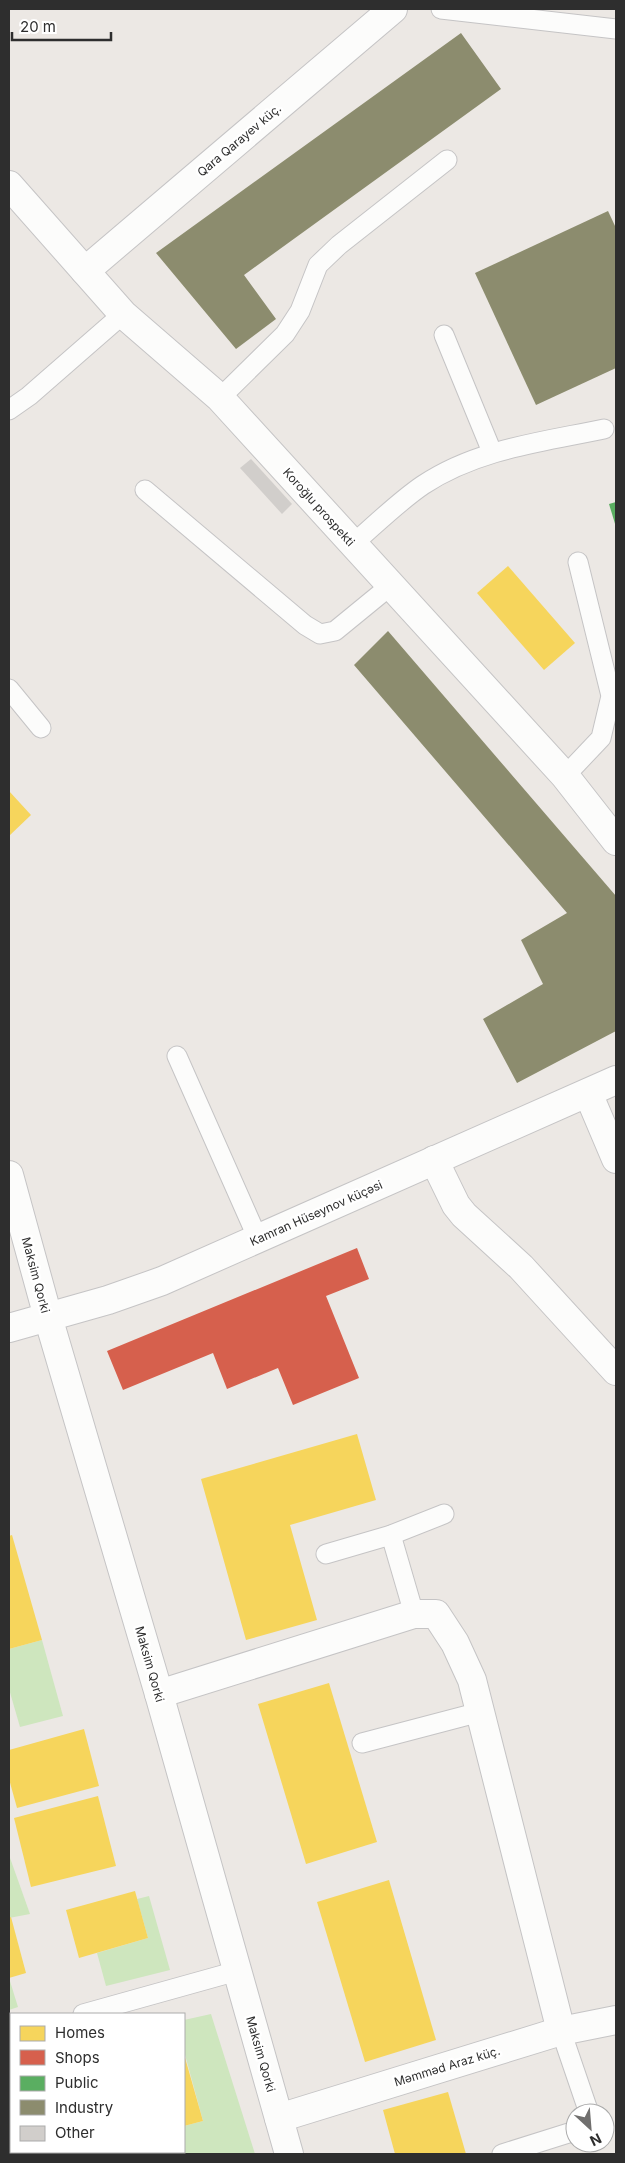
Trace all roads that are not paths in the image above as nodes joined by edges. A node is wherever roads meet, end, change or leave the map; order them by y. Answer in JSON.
{"nodes":[{"id":1,"x":394,"y":9,"type":"edge"},
{"id":2,"x":441,"y":9,"type":"edge"},
{"id":3,"x":616,"y":29,"type":"edge"},
{"id":4,"x":447,"y":160,"type":"dead end"},
{"id":5,"x":9,"y":186,"type":"edge"},
{"id":6,"x":85,"y":271,"type":"junction"},
{"id":7,"x":124,"y":314,"type":"junction"},
{"id":8,"x":444,"y":335,"type":"dead end"},
{"id":9,"x":220,"y":398,"type":"junction"},
{"id":10,"x":9,"y":410,"type":"edge"},
{"id":11,"x":604,"y":430,"type":"dead end"},
{"id":12,"x":492,"y":452,"type":"junction"},
{"id":13,"x":145,"y":490,"type":"dead end"},
{"id":14,"x":352,"y":544,"type":"junction"},
{"id":15,"x":578,"y":562,"type":"dead end"},
{"id":16,"x":390,"y":586,"type":"junction"},
{"id":17,"x":9,"y":689,"type":"edge"},
{"id":18,"x":41,"y":728,"type":"dead end"},
{"id":19,"x":565,"y":776,"type":"junction"},
{"id":20,"x":616,"y":841,"type":"edge"},
{"id":21,"x":178,"y":1056,"type":"dead end"},
{"id":22,"x":616,"y":1080,"type":"edge"},
{"id":23,"x":588,"y":1093,"type":"junction"},
{"id":24,"x":616,"y":1158,"type":"edge"},
{"id":25,"x":434,"y":1160,"type":"junction"},
{"id":26,"x":9,"y":1175,"type":"edge"},
{"id":27,"x":258,"y":1239,"type":"junction"},
{"id":28,"x":48,"y":1317,"type":"junction"},
{"id":29,"x":9,"y":1328,"type":"edge"},
{"id":30,"x":616,"y":1371,"type":"edge"},
{"id":31,"x":444,"y":1514,"type":"dead end"},
{"id":32,"x":391,"y":1535,"type":"junction"},
{"id":33,"x":326,"y":1554,"type":"dead end"},
{"id":34,"x":414,"y":1614,"type":"junction"},
{"id":35,"x":159,"y":1694,"type":"junction"},
{"id":36,"x":480,"y":1712,"type":"junction"},
{"id":37,"x":362,"y":1743,"type":"dead end"},
{"id":38,"x":237,"y":1971,"type":"junction"},
{"id":39,"x":91,"y":2013,"type":"edge"},
{"id":40,"x":616,"y":2020,"type":"edge"},
{"id":41,"x":561,"y":2031,"type":"junction"},
{"id":42,"x":586,"y":2103,"type":"edge"},
{"id":43,"x":279,"y":2118,"type":"junction"},
{"id":44,"x":565,"y":2134,"type":"edge"},
{"id":45,"x":289,"y":2154,"type":"edge"},
{"id":46,"x":502,"y":2154,"type":"edge"}],
"edges":[{"from":1,"to":6,"type":"street","name":"Qara Qarayev küç."},
{"from":2,"to":3,"type":"lane"},
{"from":4,"to":9,"type":"lane"},
{"from":5,"to":6,"type":"street","name":"Koroğlu prospekti"},
{"from":6,"to":7,"type":"street","name":"Koroğlu prospekti"},
{"from":7,"to":9,"type":"street","name":"Koroğlu prospekti"},
{"from":7,"to":10,"type":"lane"},
{"from":8,"to":12,"type":"lane"},
{"from":9,"to":14,"type":"street","name":"Koroğlu prospekti"},
{"from":11,"to":12,"type":"lane"},
{"from":12,"to":14,"type":"lane"},
{"from":13,"to":16,"type":"lane"},
{"from":14,"to":16,"type":"street","name":"Koroğlu prospekti"},
{"from":15,"to":19,"type":"lane"},
{"from":16,"to":19,"type":"street","name":"Koroğlu prospekti"},
{"from":17,"to":18,"type":"lane"},
{"from":19,"to":20,"type":"street","name":"Koroğlu prospekti"},
{"from":21,"to":27,"type":"lane"},
{"from":22,"to":23,"type":"street","name":"Kamran Hüseynov küçəsi"},
{"from":23,"to":24,"type":"street"},
{"from":23,"to":25,"type":"street","name":"Kamran Hüseynov küçəsi"},
{"from":25,"to":27,"type":"street","name":"Kamran Hüseynov küçəsi"},
{"from":25,"to":30,"type":"street"},
{"from":26,"to":28,"type":"street","name":"Maksim Qorki"},
{"from":27,"to":28,"type":"street","name":"Kamran Hüseynov küçəsi"},
{"from":28,"to":29,"type":"street","name":"Kamran Hüseynov küçəsi"},
{"from":28,"to":35,"type":"street","name":"Maksim Qorki"},
{"from":31,"to":32,"type":"lane"},
{"from":32,"to":33,"type":"lane"},
{"from":32,"to":34,"type":"lane"},
{"from":34,"to":35,"type":"street"},
{"from":34,"to":36,"type":"street"},
{"from":35,"to":38,"type":"street","name":"Maksim Qorki"},
{"from":36,"to":37,"type":"lane"},
{"from":36,"to":41,"type":"street"},
{"from":38,"to":39,"type":"lane"},
{"from":38,"to":43,"type":"street","name":"Maksim Qorki"},
{"from":40,"to":41,"type":"street","name":"Məmməd Araz küç."},
{"from":41,"to":42,"type":"lane"},
{"from":41,"to":43,"type":"street","name":"Məmməd Araz küç."},
{"from":43,"to":45,"type":"street","name":"Maksim Qorki"},
{"from":44,"to":46,"type":"lane"}]}
